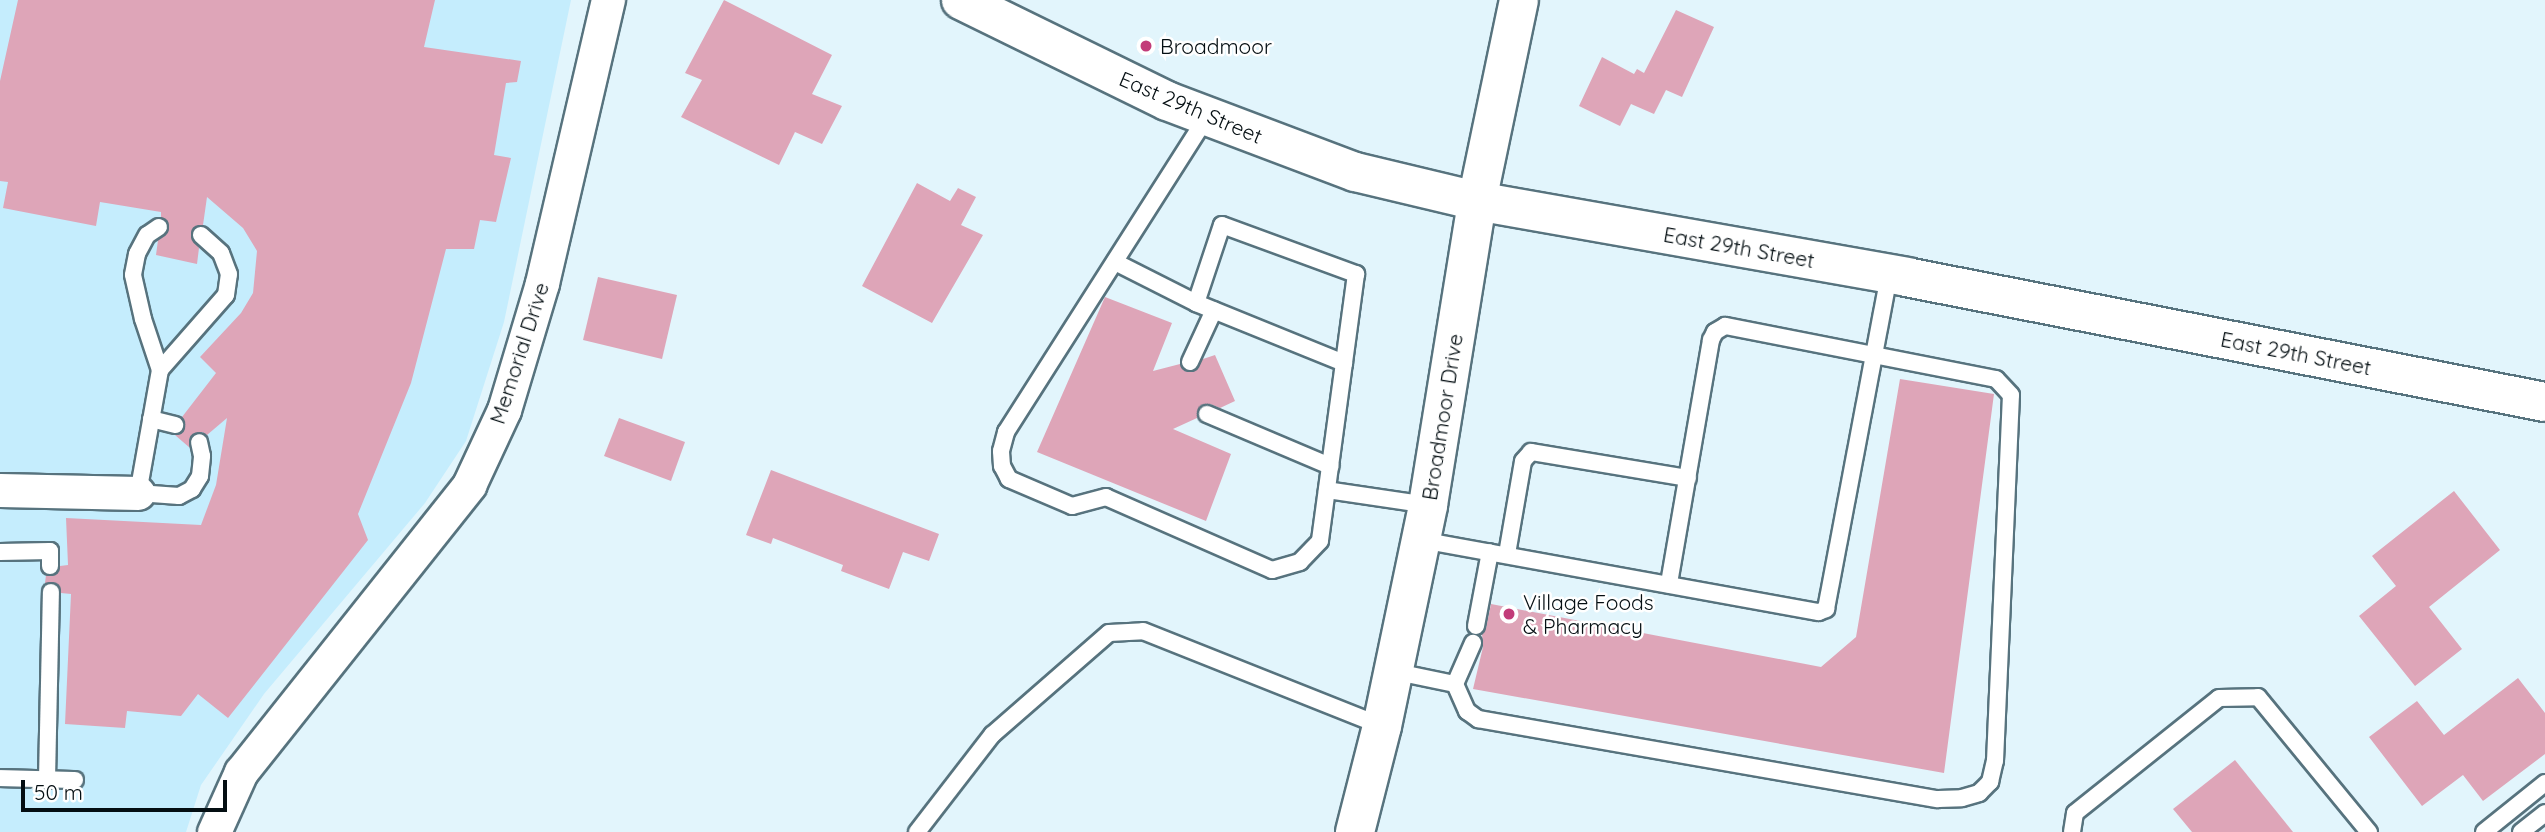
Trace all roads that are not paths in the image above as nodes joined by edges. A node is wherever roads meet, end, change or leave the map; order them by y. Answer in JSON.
{"nodes":[{"id":1,"x":608,"y":0,"type":"edge"},
{"id":2,"x":961,"y":0,"type":"edge"},
{"id":3,"x":1519,"y":0,"type":"edge"},
{"id":4,"x":1207,"y":116,"type":"junction"},
{"id":5,"x":1477,"y":201,"type":"junction"},
{"id":6,"x":159,"y":227,"type":"dead end"},
{"id":7,"x":201,"y":236,"type":"dead end"},
{"id":8,"x":1115,"y":262,"type":"junction"},
{"id":9,"x":1889,"y":274,"type":"junction"},
{"id":10,"x":1196,"y":303,"type":"junction"},
{"id":11,"x":1214,"y":310,"type":"junction"},
{"id":12,"x":1874,"y":353,"type":"junction"},
{"id":13,"x":1190,"y":362,"type":"dead end"},
{"id":14,"x":1344,"y":362,"type":"junction"},
{"id":15,"x":160,"y":370,"type":"junction"},
{"id":16,"x":2545,"y":402,"type":"edge"},
{"id":17,"x":1207,"y":414,"type":"dead end"},
{"id":18,"x":151,"y":419,"type":"junction"},
{"id":19,"x":175,"y":425,"type":"dead end"},
{"id":20,"x":199,"y":442,"type":"dead end"},
{"id":21,"x":1330,"y":466,"type":"junction"},
{"id":22,"x":1688,"y":478,"type":"junction"},
{"id":23,"x":0,"y":490,"type":"edge"},
{"id":24,"x":1327,"y":490,"type":"junction"},
{"id":25,"x":138,"y":493,"type":"junction"},
{"id":26,"x":1424,"y":522,"type":"junction"},
{"id":27,"x":0,"y":552,"type":"edge"},
{"id":28,"x":1490,"y":552,"type":"junction"},
{"id":29,"x":1507,"y":554,"type":"junction"},
{"id":30,"x":50,"y":566,"type":"dead end"},
{"id":31,"x":1669,"y":584,"type":"junction"},
{"id":32,"x":51,"y":592,"type":"dead end"},
{"id":33,"x":1476,"y":626,"type":"dead end"},
{"id":34,"x":1473,"y":643,"type":"dead end"},
{"id":35,"x":1392,"y":671,"type":"junction"},
{"id":36,"x":1455,"y":684,"type":"junction"},
{"id":37,"x":1382,"y":726,"type":"junction"},
{"id":38,"x":0,"y":778,"type":"edge"},
{"id":39,"x":47,"y":779,"type":"junction"},
{"id":40,"x":75,"y":780,"type":"dead end"},
{"id":41,"x":2545,"y":783,"type":"edge"},
{"id":42,"x":2545,"y":813,"type":"edge"},
{"id":43,"x":214,"y":832,"type":"edge"},
{"id":44,"x":917,"y":832,"type":"edge"},
{"id":45,"x":1355,"y":832,"type":"edge"},
{"id":46,"x":2072,"y":832,"type":"edge"},
{"id":47,"x":2369,"y":832,"type":"edge"},
{"id":48,"x":2484,"y":832,"type":"edge"},
{"id":49,"x":2521,"y":832,"type":"edge"}],
"edges":[{"from":1,"to":43,"type":"street","name":"Memorial Drive"},
{"from":2,"to":4,"type":"main road","name":"East 29th Street"},
{"from":3,"to":5,"type":"main road","name":"Broadmoor Drive"},
{"from":4,"to":5,"type":"main road","name":"East 29th Street"},
{"from":4,"to":8,"type":"lane"},
{"from":5,"to":9,"type":"main road","name":"East 29th Street"},
{"from":5,"to":26,"type":"main road","name":"Broadmoor Drive"},
{"from":6,"to":15,"type":"lane"},
{"from":7,"to":15,"type":"lane"},
{"from":8,"to":10,"type":"lane"},
{"from":8,"to":24,"type":"lane"},
{"from":9,"to":12,"type":"lane"},
{"from":9,"to":16,"type":"main road","name":"East 29th Street"},
{"from":10,"to":11,"type":"lane"},
{"from":10,"to":14,"type":"lane"},
{"from":11,"to":13,"type":"lane"},
{"from":11,"to":14,"type":"lane"},
{"from":12,"to":22,"type":"lane"},
{"from":12,"to":31,"type":"lane"},
{"from":12,"to":36,"type":"lane"},
{"from":14,"to":21,"type":"lane"},
{"from":15,"to":18,"type":"lane"},
{"from":17,"to":21,"type":"lane"},
{"from":18,"to":19,"type":"lane"},
{"from":18,"to":25,"type":"lane"},
{"from":20,"to":25,"type":"lane"},
{"from":21,"to":24,"type":"lane"},
{"from":22,"to":29,"type":"lane"},
{"from":22,"to":31,"type":"lane"},
{"from":23,"to":25,"type":"street"},
{"from":24,"to":26,"type":"lane"},
{"from":26,"to":28,"type":"lane"},
{"from":26,"to":35,"type":"main road","name":"Broadmoor Drive"},
{"from":27,"to":30,"type":"lane"},
{"from":28,"to":29,"type":"lane"},
{"from":28,"to":33,"type":"lane"},
{"from":29,"to":31,"type":"lane"},
{"from":32,"to":39,"type":"lane"},
{"from":34,"to":36,"type":"lane"},
{"from":35,"to":36,"type":"lane"},
{"from":35,"to":37,"type":"main road","name":"Broadmoor Drive"},
{"from":37,"to":44,"type":"lane"},
{"from":37,"to":45,"type":"main road","name":"Broadmoor Drive"},
{"from":38,"to":39,"type":"lane"},
{"from":39,"to":40,"type":"lane"},
{"from":41,"to":48,"type":"lane"},
{"from":42,"to":49,"type":"lane"},
{"from":46,"to":47,"type":"lane"}]}
